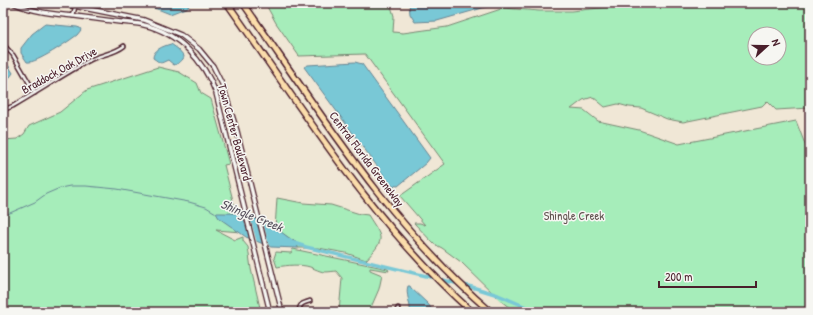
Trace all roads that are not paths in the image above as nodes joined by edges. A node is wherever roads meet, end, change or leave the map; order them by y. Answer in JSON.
{"nodes":[{"id":1,"x":13,"y":3,"type":"edge"},
{"id":2,"x":59,"y":3,"type":"edge"},
{"id":3,"x":227,"y":3,"type":"edge"},
{"id":4,"x":243,"y":3,"type":"edge"},
{"id":5,"x":75,"y":4,"type":"edge"},
{"id":6,"x":73,"y":16,"type":"junction"},
{"id":7,"x":3,"y":44,"type":"edge"},
{"id":8,"x":124,"y":46,"type":"dead end"},
{"id":9,"x":35,"y":93,"type":"junction"},
{"id":10,"x":3,"y":110,"type":"edge"},
{"id":11,"x":310,"y":301,"type":"dead end"},
{"id":12,"x":398,"y":308,"type":"dead end"},
{"id":13,"x":270,"y":312,"type":"edge"},
{"id":14,"x":282,"y":312,"type":"edge"},
{"id":15,"x":299,"y":312,"type":"edge"},
{"id":16,"x":396,"y":312,"type":"edge"},
{"id":17,"x":472,"y":312,"type":"edge"},
{"id":18,"x":491,"y":312,"type":"edge"}],
"edges":[{"from":1,"to":6,"type":"street","name":"Town Center Boulevard"},
{"from":2,"to":5,"type":"street","name":"Town Center Boulevard"},
{"from":3,"to":17,"type":"highway","name":"Central Florida GreeneWay"},
{"from":4,"to":18,"type":"highway","name":"Central Florida GreeneWay"},
{"from":5,"to":6,"type":"street"},
{"from":5,"to":14,"type":"street","name":"Town Center Boulevard"},
{"from":6,"to":13,"type":"street","name":"Town Center Boulevard"},
{"from":7,"to":9,"type":"street"},
{"from":8,"to":9,"type":"street","name":"Braddock Oak Drive"},
{"from":9,"to":10,"type":"street","name":"Braddock Oak Drive"},
{"from":11,"to":15,"type":"street"},
{"from":12,"to":16,"type":"street"}]}
